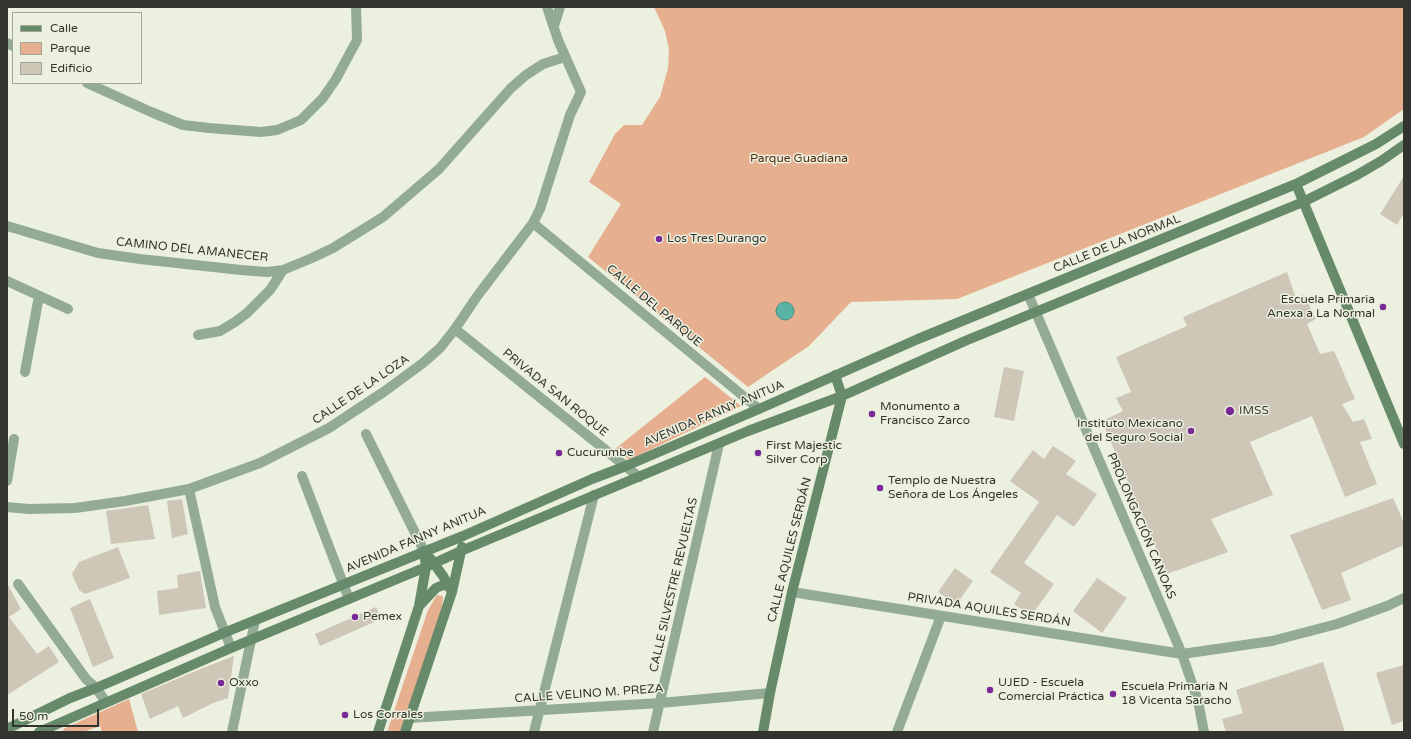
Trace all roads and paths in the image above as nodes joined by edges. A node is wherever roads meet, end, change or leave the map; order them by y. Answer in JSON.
{"nodes":[{"id":1,"x":356,"y":7,"type":"edge"},
{"id":2,"x":547,"y":7,"type":"edge"},
{"id":3,"x":560,"y":7,"type":"edge"},
{"id":4,"x":554,"y":26,"type":"junction"},
{"id":5,"x":565,"y":57,"type":"junction"},
{"id":6,"x":89,"y":84,"type":"edge"},
{"id":7,"x":1404,"y":126,"type":"edge"},
{"id":8,"x":1404,"y":145,"type":"edge"},
{"id":9,"x":1296,"y":184,"type":"junction"},
{"id":10,"x":1303,"y":202,"type":"junction"},
{"id":11,"x":533,"y":222,"type":"junction"},
{"id":12,"x":7,"y":226,"type":"edge"},
{"id":13,"x":283,"y":270,"type":"junction"},
{"id":14,"x":7,"y":281,"type":"edge"},
{"id":15,"x":1028,"y":294,"type":"junction"},
{"id":16,"x":39,"y":296,"type":"junction"},
{"id":17,"x":68,"y":309,"type":"dead end"},
{"id":18,"x":1036,"y":312,"type":"junction"},
{"id":19,"x":455,"y":329,"type":"junction"},
{"id":20,"x":198,"y":334,"type":"dead end"},
{"id":21,"x":25,"y":372,"type":"dead end"},
{"id":22,"x":835,"y":375,"type":"junction"},
{"id":23,"x":842,"y":396,"type":"junction"},
{"id":24,"x":759,"y":409,"type":"junction"},
{"id":25,"x":748,"y":431,"type":"junction"},
{"id":26,"x":366,"y":434,"type":"dead end"},
{"id":27,"x":14,"y":440,"type":"dead end"},
{"id":28,"x":719,"y":444,"type":"junction"},
{"id":29,"x":1404,"y":444,"type":"edge"},
{"id":30,"x":626,"y":466,"type":"junction"},
{"id":31,"x":302,"y":476,"type":"dead end"},
{"id":32,"x":639,"y":477,"type":"junction"},
{"id":33,"x":7,"y":481,"type":"edge"},
{"id":34,"x":189,"y":490,"type":"junction"},
{"id":35,"x":594,"y":495,"type":"junction"},
{"id":36,"x":7,"y":507,"type":"edge"},
{"id":37,"x":463,"y":536,"type":"junction"},
{"id":38,"x":424,"y":551,"type":"junction"},
{"id":39,"x":461,"y":551,"type":"junction"},
{"id":40,"x":430,"y":565,"type":"junction"},
{"id":41,"x":18,"y":584,"type":"dead end"},
{"id":42,"x":344,"y":584,"type":"junction"},
{"id":43,"x":450,"y":589,"type":"junction"},
{"id":44,"x":792,"y":592,"type":"junction"},
{"id":45,"x":1404,"y":598,"type":"edge"},
{"id":46,"x":349,"y":599,"type":"junction"},
{"id":47,"x":419,"y":606,"type":"junction"},
{"id":48,"x":941,"y":616,"type":"junction"},
{"id":49,"x":255,"y":621,"type":"junction"},
{"id":50,"x":226,"y":632,"type":"junction"},
{"id":51,"x":251,"y":640,"type":"junction"},
{"id":52,"x":231,"y":648,"type":"junction"},
{"id":53,"x":1182,"y":654,"type":"junction"},
{"id":54,"x":96,"y":688,"type":"junction"},
{"id":55,"x":770,"y":693,"type":"junction"},
{"id":56,"x":106,"y":702,"type":"junction"},
{"id":57,"x":660,"y":702,"type":"junction"},
{"id":58,"x":540,"y":710,"type":"junction"},
{"id":59,"x":409,"y":718,"type":"junction"},
{"id":60,"x":7,"y":729,"type":"edge"},
{"id":61,"x":39,"y":732,"type":"edge"},
{"id":62,"x":232,"y":732,"type":"edge"},
{"id":63,"x":378,"y":732,"type":"edge"},
{"id":64,"x":405,"y":732,"type":"edge"},
{"id":65,"x":534,"y":732,"type":"edge"},
{"id":66,"x":653,"y":732,"type":"edge"},
{"id":67,"x":763,"y":732,"type":"edge"},
{"id":68,"x":898,"y":732,"type":"edge"},
{"id":69,"x":1204,"y":732,"type":"edge"}],
"edges":[{"from":1,"to":6,"type":"street"},
{"from":2,"to":4,"type":"street"},
{"from":3,"to":4,"type":"street"},
{"from":4,"to":5,"type":"street"},
{"from":5,"to":11,"type":"street","name":"CALLE DE LA LOZA"},
{"from":5,"to":13,"type":"street","name":"CAMINO DEL AMANECER"},
{"from":7,"to":9,"type":"main road","name":"CALLE DE LA NORMAL"},
{"from":8,"to":10,"type":"main road"},
{"from":9,"to":10,"type":"main road"},
{"from":9,"to":15,"type":"main road","name":"CALLE DE LA NORMAL"},
{"from":10,"to":18,"type":"main road"},
{"from":10,"to":29,"type":"main road"},
{"from":11,"to":19,"type":"street","name":"CALLE DE LA LOZA"},
{"from":11,"to":24,"type":"street","name":"CALLE DEL PARQUE"},
{"from":12,"to":13,"type":"street","name":"CAMINO DEL AMANECER"},
{"from":13,"to":20,"type":"street"},
{"from":14,"to":16,"type":"street"},
{"from":15,"to":18,"type":"street","name":"PROLONGACIÓN CANOAS"},
{"from":15,"to":22,"type":"main road","name":"CALLE DE LA NORMAL"},
{"from":16,"to":17,"type":"street"},
{"from":16,"to":21,"type":"street"},
{"from":18,"to":23,"type":"main road"},
{"from":18,"to":53,"type":"street","name":"PROLONGACIÓN CANOAS"},
{"from":19,"to":30,"type":"street","name":"PRIVADA SAN ROQUE"},
{"from":19,"to":34,"type":"street","name":"CALLE DE LA LOZA"},
{"from":22,"to":23,"type":"main road"},
{"from":22,"to":24,"type":"main road","name":"AVENIDA FANNY ANITUA"},
{"from":23,"to":25,"type":"main road"},
{"from":23,"to":44,"type":"main road","name":"CALLE AQUILES SERDÁN"},
{"from":24,"to":25,"type":"main road"},
{"from":24,"to":30,"type":"main road","name":"AVENIDA FANNY ANITUA"},
{"from":25,"to":28,"type":"main road"},
{"from":26,"to":38,"type":"street"},
{"from":27,"to":33,"type":"street"},
{"from":28,"to":32,"type":"main road"},
{"from":28,"to":57,"type":"street","name":"CALLE SILVESTRE REVUELTAS"},
{"from":30,"to":32,"type":"street","name":"PRIVADA SAN ROQUE"},
{"from":30,"to":37,"type":"main road","name":"AVENIDA FANNY ANITUA"},
{"from":31,"to":42,"type":"street"},
{"from":32,"to":35,"type":"main road"},
{"from":34,"to":36,"type":"street","name":"CALLE DE LA LOZA"},
{"from":34,"to":50,"type":"street"},
{"from":35,"to":39,"type":"main road"},
{"from":35,"to":58,"type":"street"},
{"from":37,"to":38,"type":"main road","name":"AVENIDA FANNY ANITUA"},
{"from":37,"to":39,"type":"main road"},
{"from":38,"to":40,"type":"main road"},
{"from":38,"to":42,"type":"main road","name":"AVENIDA FANNY ANITUA"},
{"from":39,"to":40,"type":"main road"},
{"from":39,"to":43,"type":"main road"},
{"from":40,"to":43,"type":"main road"},
{"from":40,"to":46,"type":"main road"},
{"from":40,"to":47,"type":"main road"},
{"from":41,"to":54,"type":"street"},
{"from":42,"to":46,"type":"street"},
{"from":42,"to":49,"type":"main road","name":"AVENIDA FANNY ANITUA"},
{"from":43,"to":47,"type":"main road"},
{"from":43,"to":59,"type":"main road"},
{"from":44,"to":48,"type":"street","name":"PRIVADA AQUILES SERDÁN"},
{"from":44,"to":55,"type":"main road","name":"CALLE AQUILES SERDÁN"},
{"from":45,"to":53,"type":"street","name":"PRIVADA AQUILES SERDÁN"},
{"from":46,"to":51,"type":"main road"},
{"from":47,"to":63,"type":"main road"},
{"from":48,"to":53,"type":"street","name":"PRIVADA AQUILES SERDÁN"},
{"from":48,"to":68,"type":"street"},
{"from":49,"to":50,"type":"main road","name":"AVENIDA FANNY ANITUA"},
{"from":49,"to":51,"type":"street"},
{"from":50,"to":52,"type":"street"},
{"from":50,"to":54,"type":"main road","name":"AVENIDA FANNY ANITUA"},
{"from":51,"to":52,"type":"main road"},
{"from":51,"to":62,"type":"street"},
{"from":52,"to":56,"type":"main road"},
{"from":53,"to":69,"type":"street","name":"PROLONGACIÓN CANOAS"},
{"from":54,"to":56,"type":"street"},
{"from":54,"to":60,"type":"main road","name":"AVENIDA FANNY ANITUA"},
{"from":55,"to":57,"type":"street","name":"CALLE VELINO M. PREZA"},
{"from":55,"to":67,"type":"main road","name":"CALLE AQUILES SERDÁN"},
{"from":56,"to":61,"type":"main road"},
{"from":57,"to":58,"type":"street","name":"CALLE VELINO M. PREZA"},
{"from":57,"to":66,"type":"street","name":"CALLE SILVESTRE REVUELTAS"},
{"from":58,"to":59,"type":"street","name":"CALLE VELINO M. PREZA"},
{"from":58,"to":65,"type":"street"},
{"from":59,"to":64,"type":"main road"}]}
